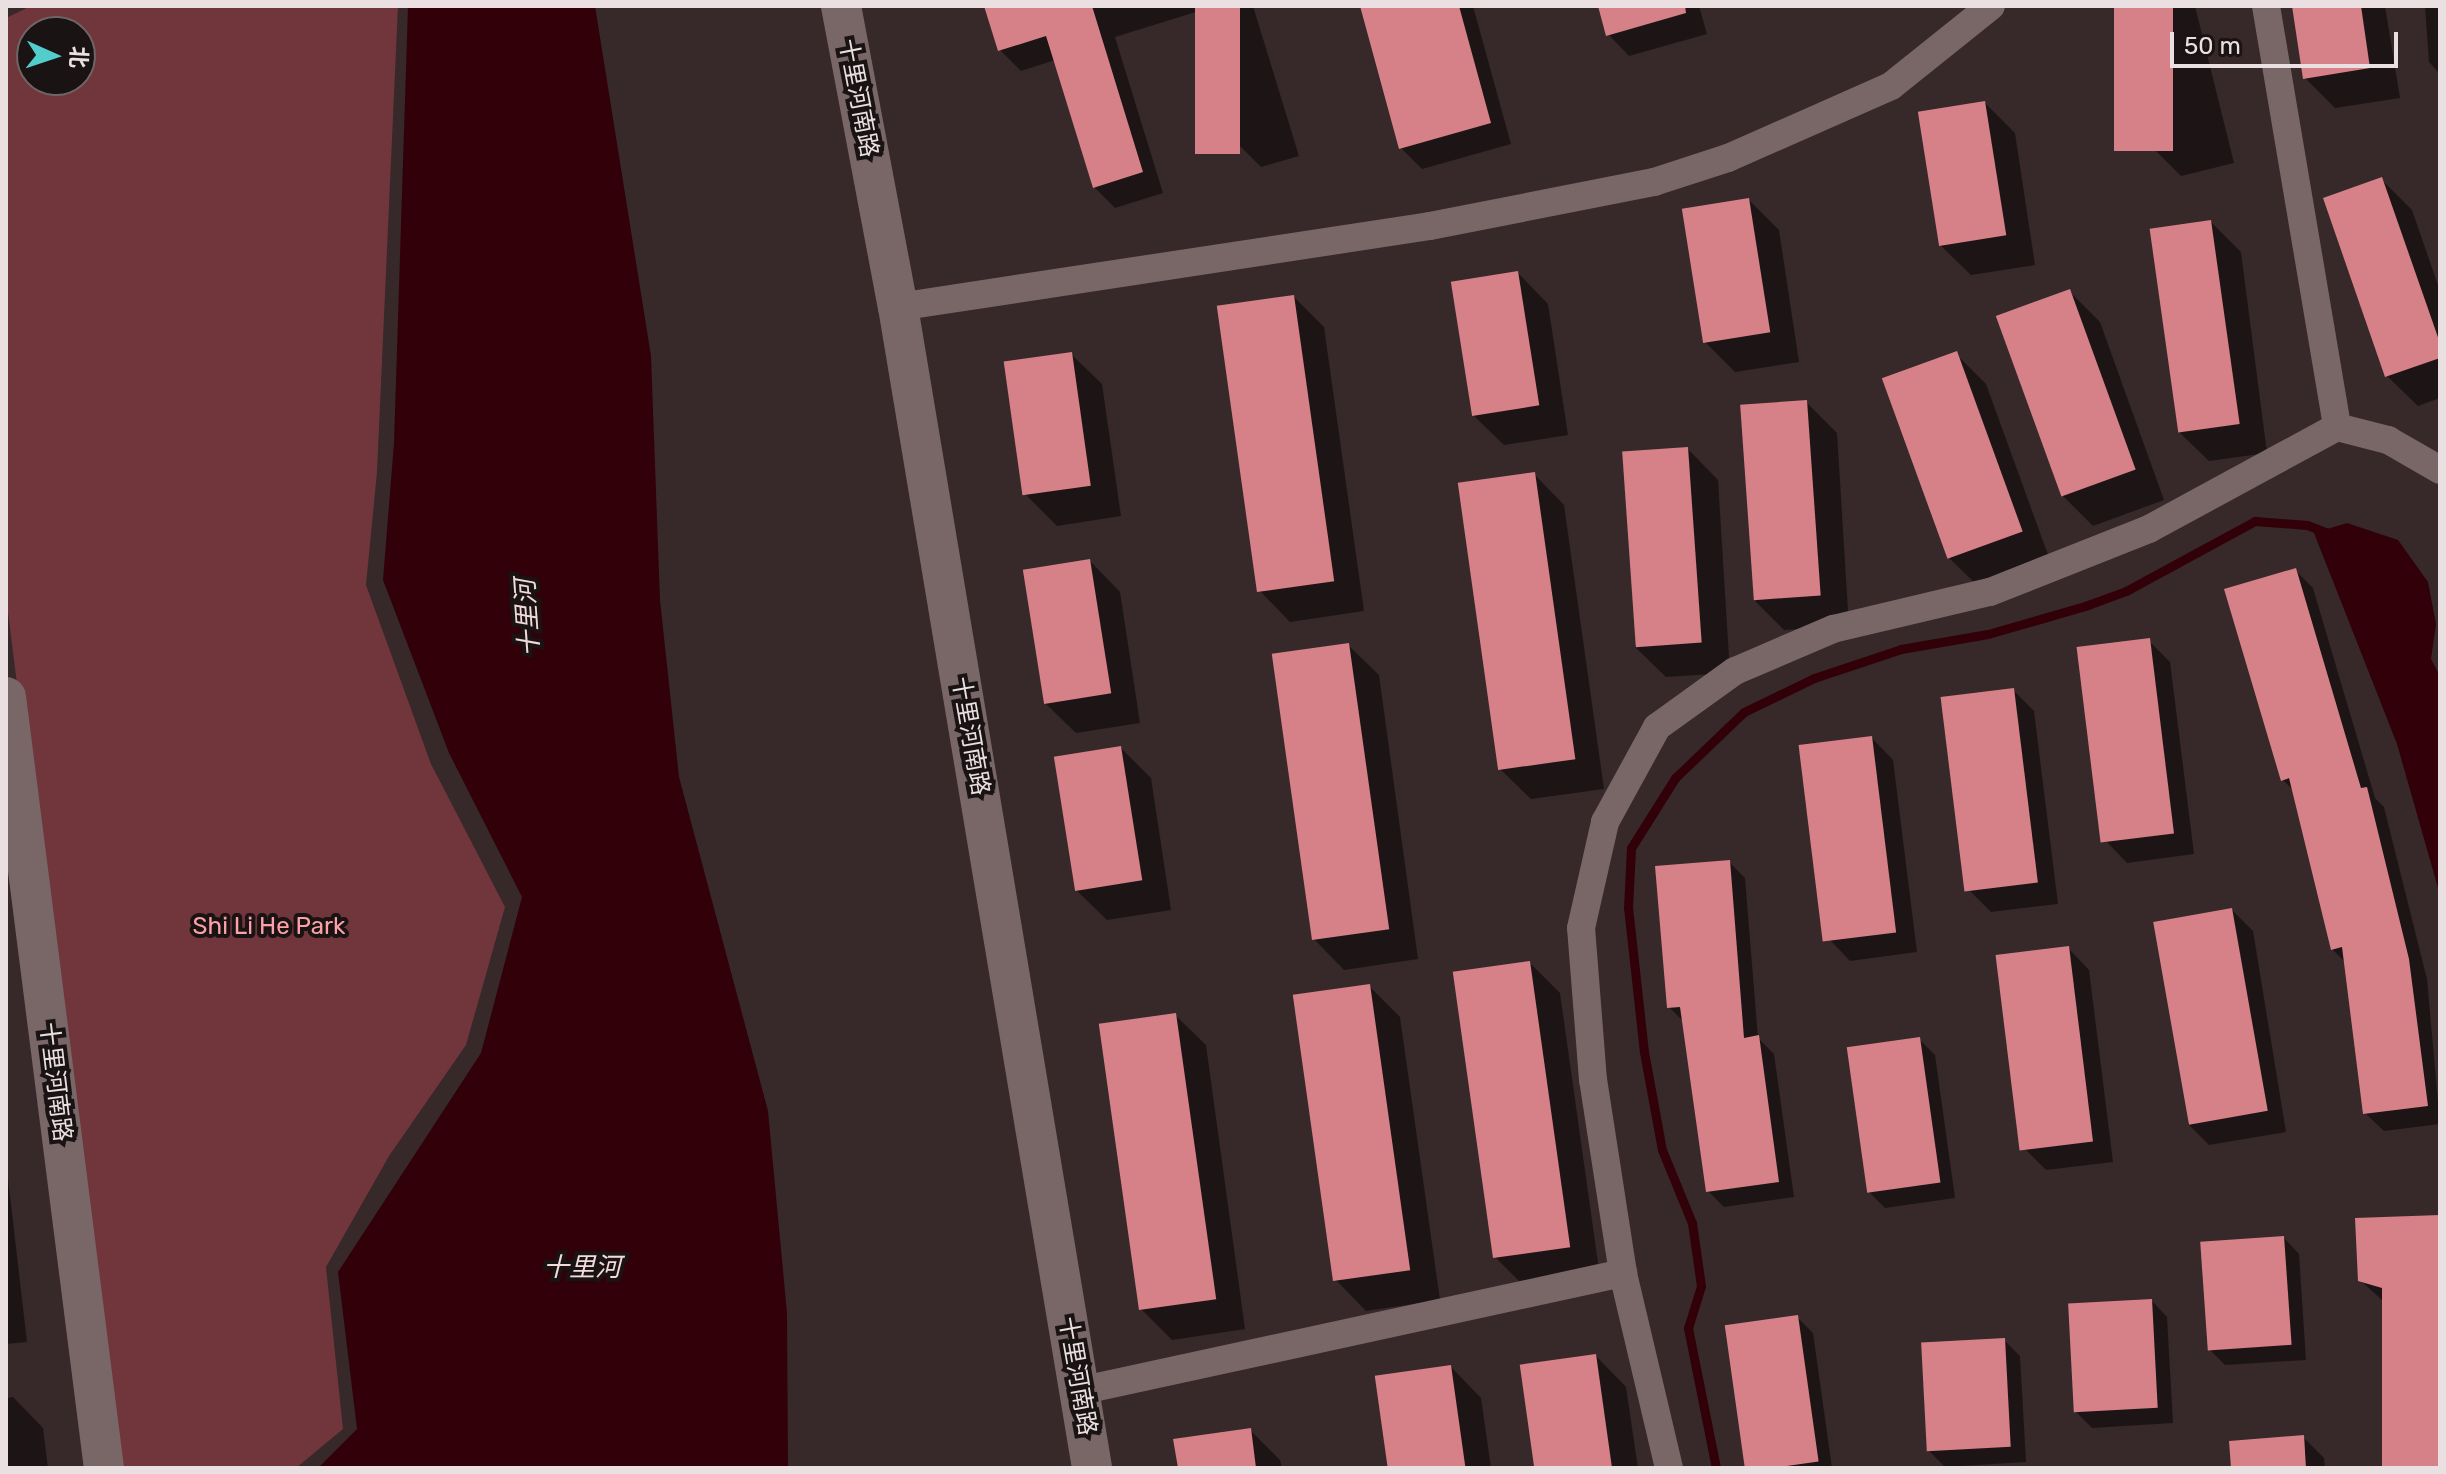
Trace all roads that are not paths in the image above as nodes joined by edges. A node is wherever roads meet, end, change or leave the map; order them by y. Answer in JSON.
{"nodes":[{"id":1,"x":841,"y":6,"type":"edge"},
{"id":2,"x":1991,"y":6,"type":"edge"},
{"id":3,"x":2266,"y":6,"type":"edge"},
{"id":4,"x":898,"y":307,"type":"junction"},
{"id":5,"x":2337,"y":427,"type":"junction"},
{"id":6,"x":2440,"y":470,"type":"edge"},
{"id":7,"x":6,"y":697,"type":"edge"},
{"id":8,"x":1623,"y":1273,"type":"junction"},
{"id":9,"x":1079,"y":1391,"type":"junction"},
{"id":10,"x":104,"y":1468,"type":"edge"},
{"id":11,"x":1092,"y":1468,"type":"edge"},
{"id":12,"x":1669,"y":1468,"type":"edge"}],
"edges":[{"from":1,"to":4,"type":"street","name":"十里河南路"},
{"from":2,"to":4,"type":"street"},
{"from":3,"to":5,"type":"street"},
{"from":4,"to":9,"type":"street","name":"十里河南路"},
{"from":5,"to":6,"type":"street"},
{"from":5,"to":8,"type":"street"},
{"from":7,"to":10,"type":"street","name":"十里河南路"},
{"from":8,"to":9,"type":"street"},
{"from":8,"to":12,"type":"street"},
{"from":9,"to":11,"type":"street","name":"十里河南路"}]}
